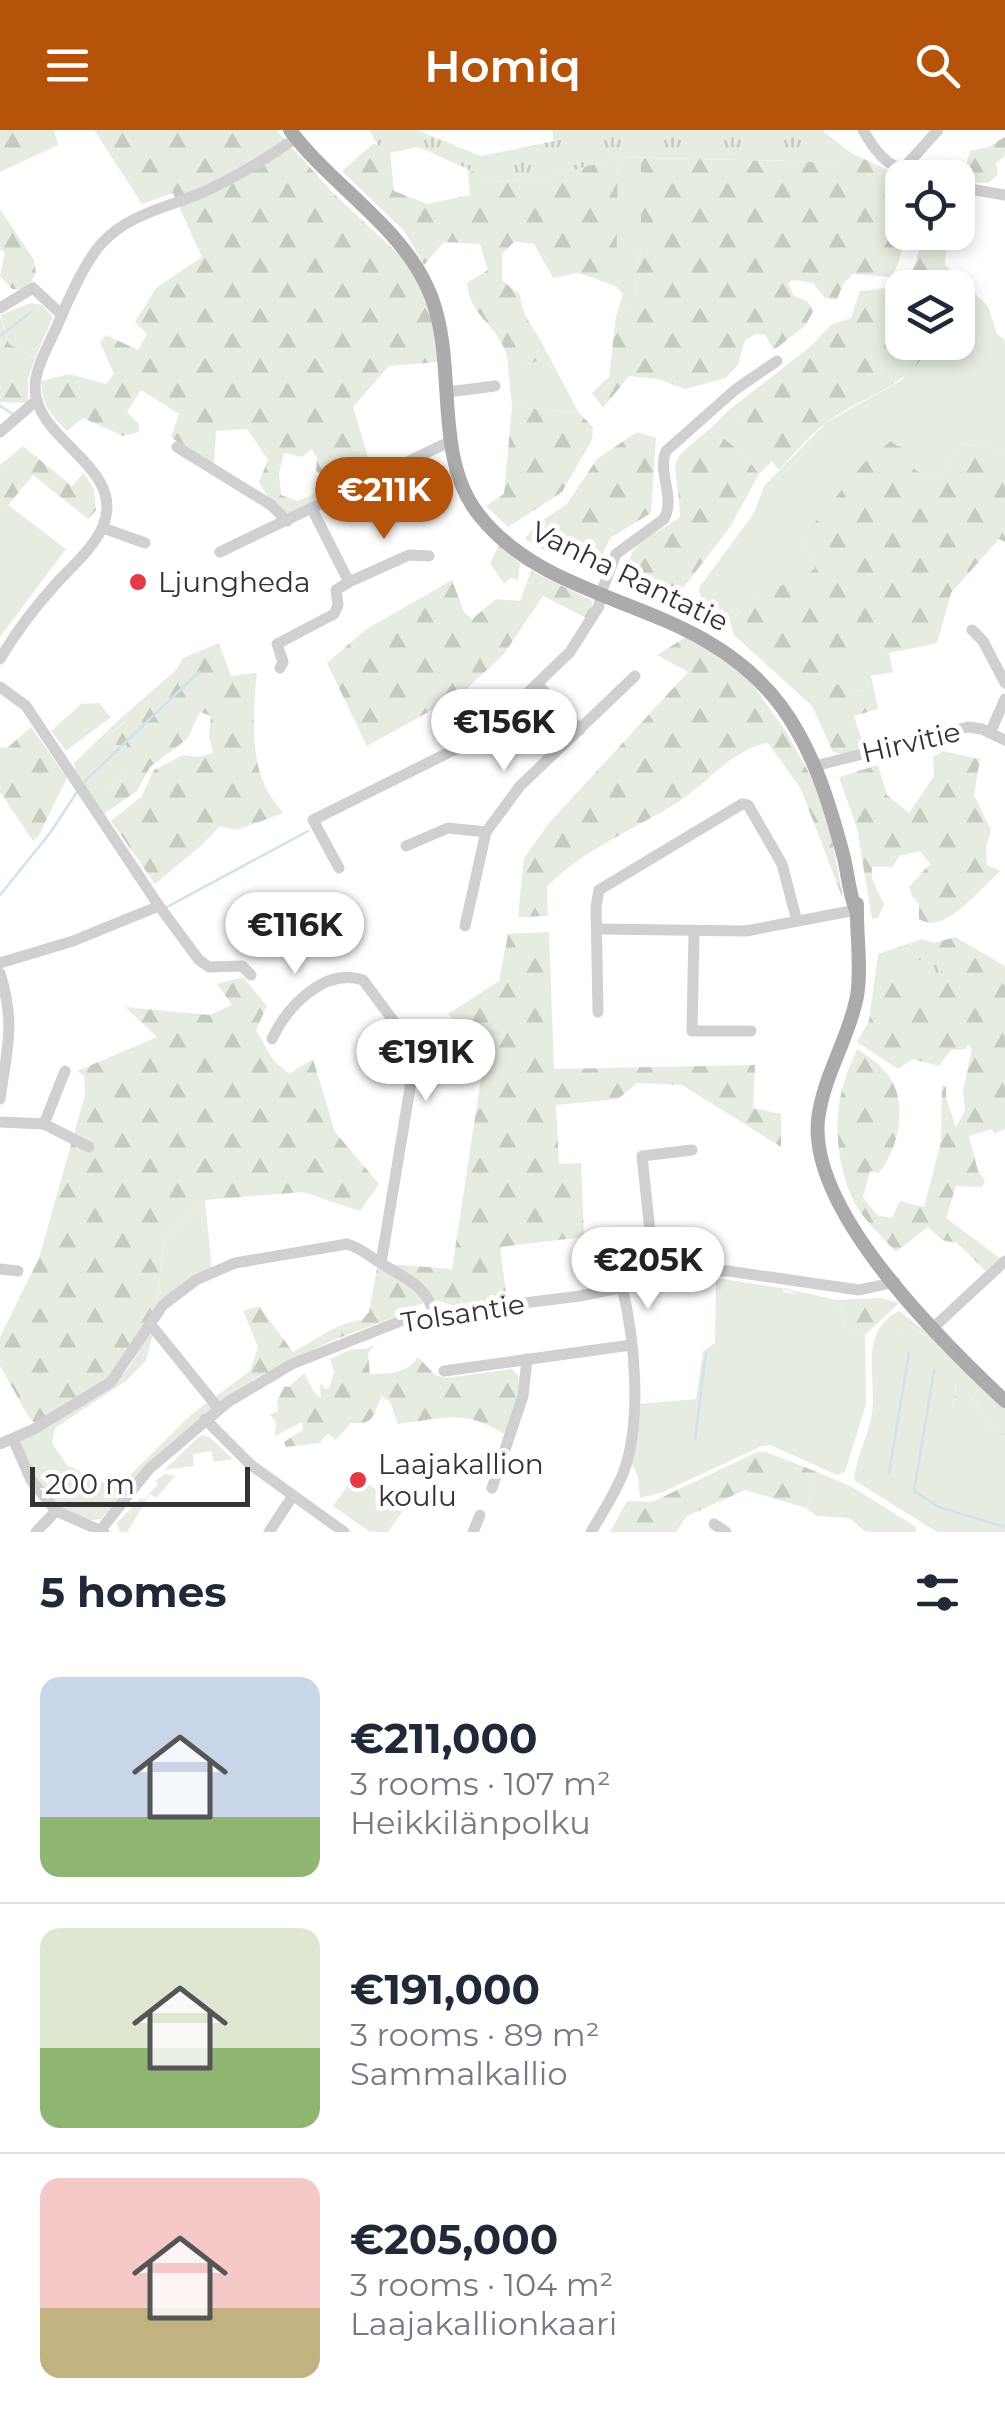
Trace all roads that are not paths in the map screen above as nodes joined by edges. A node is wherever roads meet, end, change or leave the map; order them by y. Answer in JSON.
{"nodes":[{"id":1,"x":864,"y":130,"type":"edge"},
{"id":2,"x":938,"y":130,"type":"edge"},
{"id":3,"x":293,"y":134,"type":"edge"},
{"id":4,"x":911,"y":160,"type":"edge"},
{"id":5,"x":885,"y":161,"type":"edge"},
{"id":6,"x":975,"y":190,"type":"edge"},
{"id":7,"x":1005,"y":196,"type":"edge"},
{"id":8,"x":0,"y":308,"type":"edge"},
{"id":9,"x":62,"y":315,"type":"junction"},
{"id":10,"x":776,"y":362,"type":"dead end"},
{"id":11,"x":495,"y":386,"type":"dead end"},
{"id":12,"x":448,"y":392,"type":"junction"},
{"id":13,"x":37,"y":400,"type":"junction"},
{"id":14,"x":0,"y":432,"type":"edge"},
{"id":15,"x":451,"y":441,"type":"junction"},
{"id":16,"x":177,"y":447,"type":"dead end"},
{"id":17,"x":312,"y":509,"type":"junction"},
{"id":18,"x":287,"y":521,"type":"junction"},
{"id":19,"x":103,"y":528,"type":"junction"},
{"id":20,"x":145,"y":544,"type":"dead end"},
{"id":21,"x":220,"y":552,"type":"dead end"},
{"id":22,"x":429,"y":556,"type":"dead end"},
{"id":23,"x":349,"y":582,"type":"junction"},
{"id":24,"x":601,"y":592,"type":"junction"},
{"id":25,"x":972,"y":630,"type":"dead end"},
{"id":26,"x":0,"y":659,"type":"edge"},
{"id":27,"x":280,"y":668,"type":"dead end"},
{"id":28,"x":635,"y":676,"type":"dead end"},
{"id":29,"x":1005,"y":682,"type":"edge"},
{"id":30,"x":538,"y":685,"type":"junction"},
{"id":31,"x":0,"y":687,"type":"edge"},
{"id":32,"x":1005,"y":698,"type":"edge"},
{"id":33,"x":580,"y":730,"type":"junction"},
{"id":34,"x":990,"y":733,"type":"junction"},
{"id":35,"x":1005,"y":740,"type":"edge"},
{"id":36,"x":815,"y":766,"type":"junction"},
{"id":37,"x":486,"y":832,"type":"junction"},
{"id":38,"x":406,"y":846,"type":"dead end"},
{"id":39,"x":338,"y":868,"type":"dead end"},
{"id":40,"x":159,"y":906,"type":"junction"},
{"id":41,"x":856,"y":910,"type":"junction"},
{"id":42,"x":797,"y":921,"type":"junction"},
{"id":43,"x":466,"y":926,"type":"dead end"},
{"id":44,"x":598,"y":929,"type":"junction"},
{"id":45,"x":694,"y":931,"type":"junction"},
{"id":46,"x":0,"y":962,"type":"edge"},
{"id":47,"x":0,"y":973,"type":"edge"},
{"id":48,"x":252,"y":976,"type":"dead end"},
{"id":49,"x":598,"y":1012,"type":"dead end"},
{"id":50,"x":751,"y":1031,"type":"dead end"},
{"id":51,"x":272,"y":1039,"type":"dead end"},
{"id":52,"x":65,"y":1070,"type":"dead end"},
{"id":53,"x":0,"y":1099,"type":"edge"},
{"id":54,"x":0,"y":1122,"type":"edge"},
{"id":55,"x":44,"y":1124,"type":"junction"},
{"id":56,"x":89,"y":1147,"type":"dead end"},
{"id":57,"x":692,"y":1150,"type":"dead end"},
{"id":58,"x":1005,"y":1261,"type":"edge"},
{"id":59,"x":380,"y":1264,"type":"junction"},
{"id":60,"x":0,"y":1269,"type":"edge"},
{"id":61,"x":18,"y":1271,"type":"dead end"},
{"id":62,"x":655,"y":1278,"type":"junction"},
{"id":63,"x":895,"y":1282,"type":"junction"},
{"id":64,"x":622,"y":1287,"type":"junction"},
{"id":65,"x":433,"y":1313,"type":"junction"},
{"id":66,"x":150,"y":1325,"type":"junction"},
{"id":67,"x":934,"y":1327,"type":"junction"},
{"id":68,"x":631,"y":1345,"type":"junction"},
{"id":69,"x":527,"y":1360,"type":"junction"},
{"id":70,"x":444,"y":1371,"type":"dead end"},
{"id":71,"x":1005,"y":1400,"type":"edge"},
{"id":72,"x":219,"y":1409,"type":"junction"},
{"id":73,"x":205,"y":1419,"type":"junction"},
{"id":74,"x":13,"y":1440,"type":"junction"},
{"id":75,"x":0,"y":1444,"type":"edge"},
{"id":76,"x":492,"y":1488,"type":"dead end"},
{"id":77,"x":292,"y":1497,"type":"junction"},
{"id":78,"x":56,"y":1512,"type":"junction"},
{"id":79,"x":480,"y":1515,"type":"dead end"},
{"id":80,"x":714,"y":1524,"type":"dead end"},
{"id":81,"x":101,"y":1531,"type":"edge"},
{"id":82,"x":36,"y":1532,"type":"edge"},
{"id":83,"x":269,"y":1532,"type":"edge"},
{"id":84,"x":344,"y":1532,"type":"edge"},
{"id":85,"x":473,"y":1532,"type":"edge"},
{"id":86,"x":591,"y":1532,"type":"edge"},
{"id":87,"x":726,"y":1532,"type":"edge"}],
"edges":[{"from":1,"to":5,"type":"street"},
{"from":2,"to":4,"type":"street"},
{"from":3,"to":9,"type":"street"},
{"from":3,"to":12,"type":"main road","name":"Vanha Rantatie"},
{"from":6,"to":7,"type":"street"},
{"from":8,"to":9,"type":"street"},
{"from":9,"to":13,"type":"street"},
{"from":10,"to":24,"type":"street"},
{"from":11,"to":12,"type":"street"},
{"from":12,"to":15,"type":"main road","name":"Vanha Rantatie"},
{"from":13,"to":14,"type":"street"},
{"from":13,"to":19,"type":"street"},
{"from":15,"to":17,"type":"street"},
{"from":15,"to":24,"type":"main road","name":"Vanha Rantatie"},
{"from":16,"to":18,"type":"street"},
{"from":17,"to":18,"type":"street"},
{"from":17,"to":23,"type":"street"},
{"from":18,"to":21,"type":"street"},
{"from":19,"to":20,"type":"street"},
{"from":19,"to":26,"type":"street"},
{"from":22,"to":23,"type":"street"},
{"from":23,"to":27,"type":"street"},
{"from":24,"to":30,"type":"street"},
{"from":24,"to":36,"type":"main road","name":"Vanha Rantatie"},
{"from":25,"to":29,"type":"street"},
{"from":28,"to":33,"type":"street"},
{"from":30,"to":33,"type":"street"},
{"from":30,"to":39,"type":"street"},
{"from":31,"to":40,"type":"street"},
{"from":32,"to":34,"type":"street"},
{"from":33,"to":37,"type":"street"},
{"from":34,"to":35,"type":"street","name":"Hirvitie"},
{"from":34,"to":36,"type":"street","name":"Hirvitie"},
{"from":36,"to":41,"type":"main road","name":"Vanha Rantatie"},
{"from":37,"to":38,"type":"street"},
{"from":37,"to":43,"type":"street"},
{"from":40,"to":46,"type":"street"},
{"from":40,"to":48,"type":"street"},
{"from":41,"to":42,"type":"street"},
{"from":41,"to":63,"type":"main road","name":"Vanha Rantatie"},
{"from":42,"to":44,"type":"street"},
{"from":42,"to":45,"type":"street"},
{"from":44,"to":45,"type":"street"},
{"from":44,"to":49,"type":"street"},
{"from":45,"to":50,"type":"street"},
{"from":47,"to":53,"type":"street"},
{"from":51,"to":59,"type":"street"},
{"from":52,"to":55,"type":"street"},
{"from":54,"to":55,"type":"street"},
{"from":55,"to":56,"type":"street"},
{"from":57,"to":62,"type":"street"},
{"from":58,"to":67,"type":"street"},
{"from":59,"to":65,"type":"street"},
{"from":59,"to":66,"type":"street"},
{"from":60,"to":61,"type":"street"},
{"from":62,"to":63,"type":"street","name":"Tolsantie"},
{"from":62,"to":64,"type":"street","name":"Tolsantie"},
{"from":63,"to":67,"type":"main road","name":"Vanha Rantatie"},
{"from":64,"to":65,"type":"street","name":"Tolsantie"},
{"from":64,"to":68,"type":"street"},
{"from":65,"to":72,"type":"street","name":"Tolsantie"},
{"from":66,"to":72,"type":"street"},
{"from":66,"to":74,"type":"street"},
{"from":67,"to":71,"type":"main road","name":"Vanha Rantatie"},
{"from":68,"to":69,"type":"street"},
{"from":68,"to":86,"type":"street"},
{"from":69,"to":70,"type":"street"},
{"from":69,"to":76,"type":"street"},
{"from":72,"to":73,"type":"street","name":"Tolsantie"},
{"from":73,"to":77,"type":"street"},
{"from":73,"to":81,"type":"street","name":"Tolsantie"},
{"from":74,"to":75,"type":"street"},
{"from":74,"to":78,"type":"street"},
{"from":77,"to":83,"type":"street"},
{"from":77,"to":84,"type":"street"},
{"from":78,"to":81,"type":"street"},
{"from":78,"to":82,"type":"street"},
{"from":79,"to":85,"type":"street"},
{"from":80,"to":87,"type":"street"}]}
